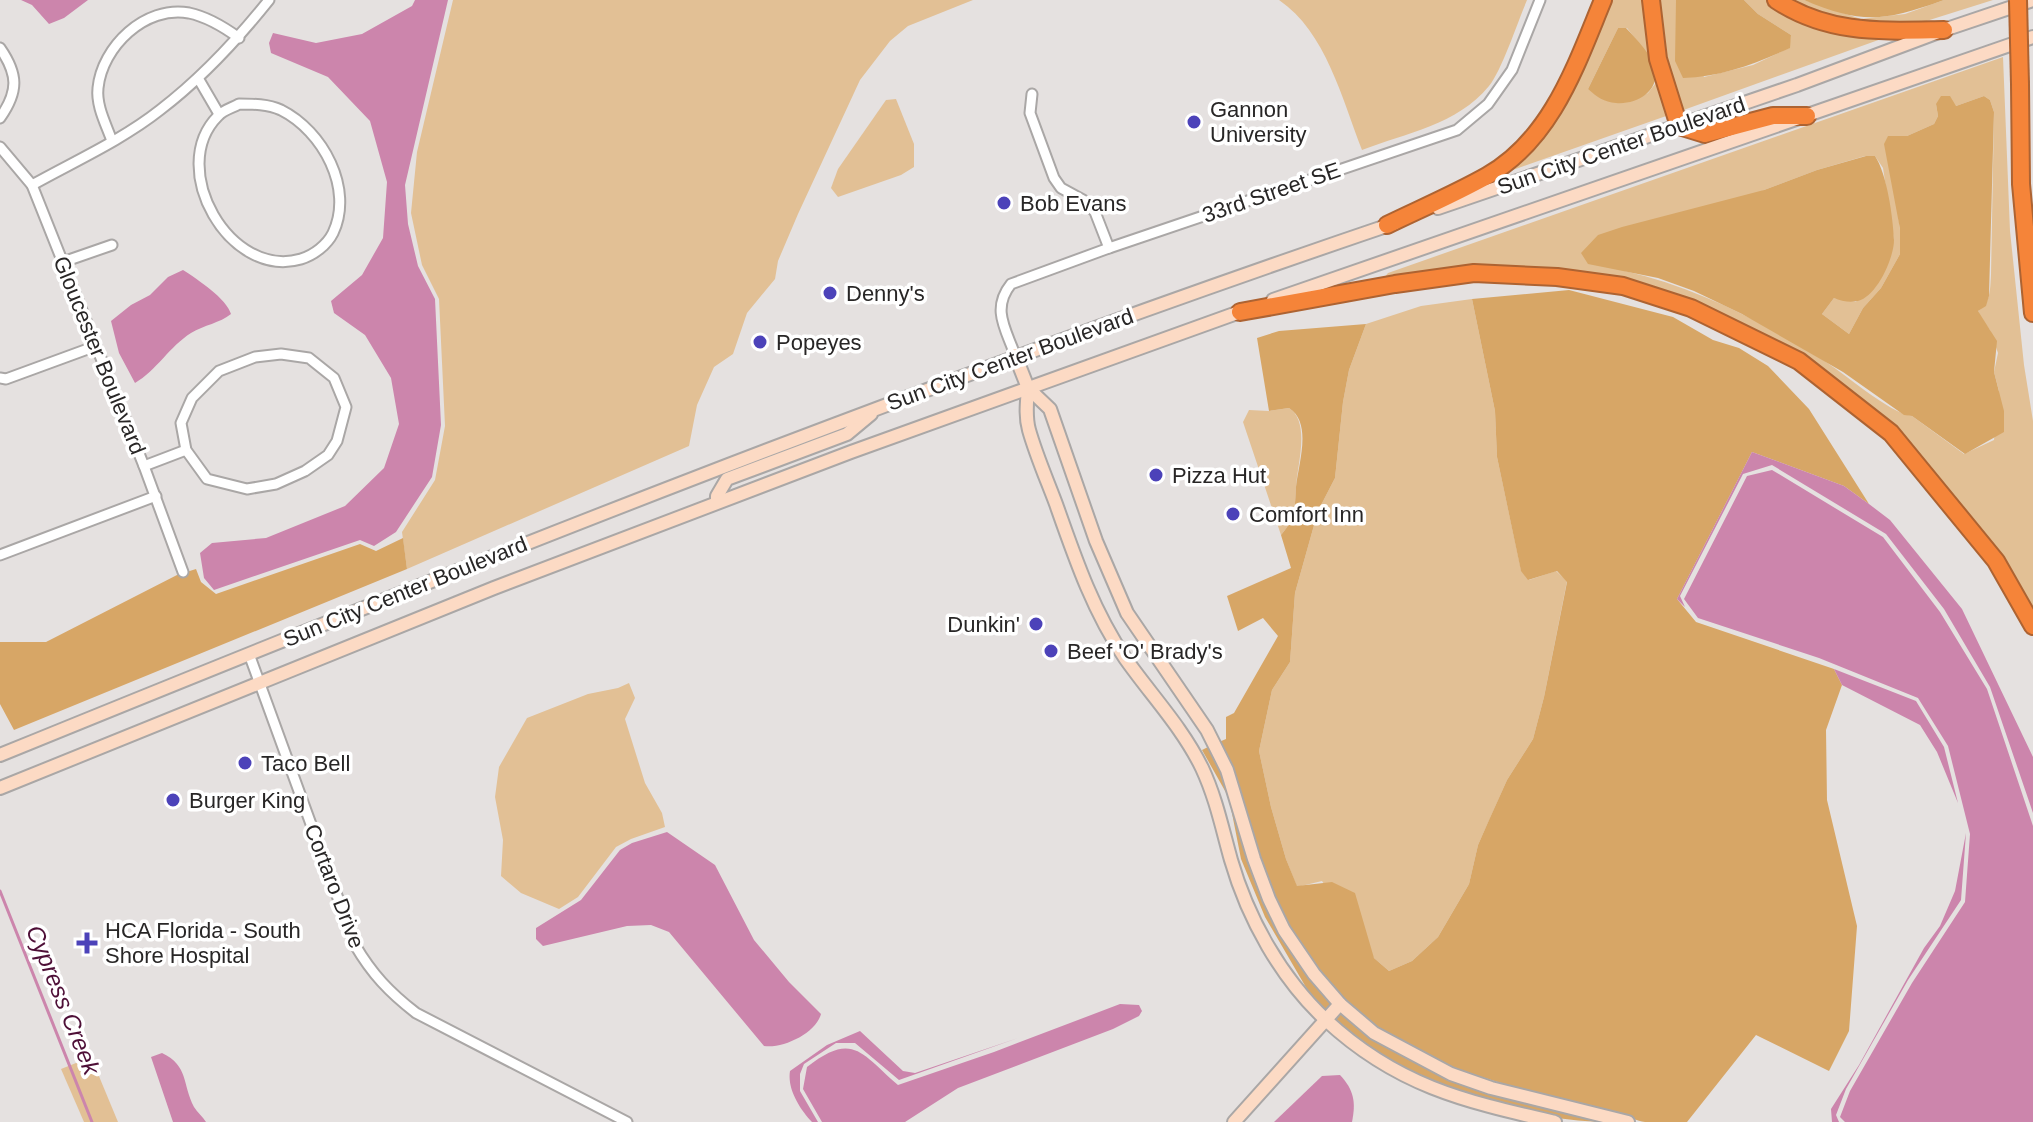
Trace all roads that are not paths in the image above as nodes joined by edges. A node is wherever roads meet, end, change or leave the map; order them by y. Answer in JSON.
{"nodes":[{"id":1,"x":269,"y":0,"type":"edge"},
{"id":2,"x":1540,"y":0,"type":"edge"},
{"id":3,"x":1603,"y":0,"type":"edge"},
{"id":4,"x":1651,"y":0,"type":"edge"},
{"id":5,"x":1776,"y":0,"type":"edge"},
{"id":6,"x":2018,"y":0,"type":"edge"},
{"id":7,"x":2033,"y":0,"type":"edge"},
{"id":8,"x":1944,"y":30,"type":"junction"},
{"id":9,"x":2033,"y":37,"type":"edge"},
{"id":10,"x":239,"y":38,"type":"junction"},
{"id":11,"x":0,"y":48,"type":"edge"},
{"id":12,"x":198,"y":78,"type":"junction"},
{"id":13,"x":1032,"y":94,"type":"dead end"},
{"id":14,"x":219,"y":114,"type":"junction"},
{"id":15,"x":1807,"y":116,"type":"junction"},
{"id":16,"x":0,"y":118,"type":"edge"},
{"id":17,"x":1679,"y":126,"type":"junction"},
{"id":18,"x":112,"y":141,"type":"junction"},
{"id":19,"x":0,"y":147,"type":"edge"},
{"id":20,"x":32,"y":185,"type":"junction"},
{"id":21,"x":1387,"y":225,"type":"junction"},
{"id":22,"x":112,"y":245,"type":"dead end"},
{"id":23,"x":1109,"y":248,"type":"junction"},
{"id":24,"x":63,"y":262,"type":"junction"},
{"id":25,"x":1240,"y":312,"type":"junction"},
{"id":26,"x":2033,"y":313,"type":"edge"},
{"id":27,"x":96,"y":346,"type":"junction"},
{"id":28,"x":1015,"y":355,"type":"junction"},
{"id":29,"x":0,"y":378,"type":"edge"},
{"id":30,"x":1028,"y":388,"type":"junction"},
{"id":31,"x":879,"y":407,"type":"junction"},
{"id":32,"x":186,"y":450,"type":"junction"},
{"id":33,"x":144,"y":466,"type":"junction"},
{"id":34,"x":156,"y":496,"type":"junction"},
{"id":35,"x":717,"y":502,"type":"junction"},
{"id":36,"x":0,"y":555,"type":"edge"},
{"id":37,"x":183,"y":572,"type":"dead end"},
{"id":38,"x":2033,"y":626,"type":"edge"},
{"id":39,"x":249,"y":654,"type":"junction"},
{"id":40,"x":260,"y":681,"type":"junction"},
{"id":41,"x":0,"y":755,"type":"edge"},
{"id":42,"x":0,"y":788,"type":"edge"},
{"id":43,"x":1340,"y":1004,"type":"junction"},
{"id":44,"x":1326,"y":1020,"type":"junction"},
{"id":45,"x":627,"y":1122,"type":"edge"},
{"id":46,"x":1234,"y":1122,"type":"edge"},
{"id":47,"x":1555,"y":1122,"type":"edge"},
{"id":48,"x":1628,"y":1122,"type":"edge"}],
"edges":[{"from":1,"to":10,"type":"street"},
{"from":2,"to":23,"type":"street","name":"33rd Street SE"},
{"from":3,"to":21,"type":"highway"},
{"from":4,"to":17,"type":"highway"},
{"from":5,"to":8,"type":"highway"},
{"from":6,"to":26,"type":"highway","bridge":true},
{"from":7,"to":8,"type":"main road","name":"Sun City Center Boulevard"},
{"from":8,"to":17,"type":"main road","name":"Sun City Center Boulevard"},
{"from":9,"to":15,"type":"main road","name":"Sun City Center Boulevard"},
{"from":10,"to":12,"type":"street"},
{"from":10,"to":18,"type":"street"},
{"from":11,"to":16,"type":"street"},
{"from":12,"to":14,"type":"street"},
{"from":12,"to":18,"type":"street"},
{"from":13,"to":23,"type":"street"},
{"from":14,"to":14,"type":"street"},
{"from":15,"to":17,"type":"highway"},
{"from":15,"to":25,"type":"main road","name":"Sun City Center Boulevard"},
{"from":17,"to":21,"type":"main road","name":"Sun City Center Boulevard"},
{"from":18,"to":20,"type":"street"},
{"from":19,"to":20,"type":"street","name":"Gloucester Boulevard"},
{"from":20,"to":24,"type":"street","name":"Gloucester Boulevard"},
{"from":21,"to":28,"type":"main road","name":"Sun City Center Boulevard"},
{"from":22,"to":24,"type":"street"},
{"from":23,"to":28,"type":"street","name":"33rd Street SE"},
{"from":24,"to":27,"type":"street","name":"Gloucester Boulevard"},
{"from":25,"to":30,"type":"main road","name":"Sun City Center Boulevard"},
{"from":25,"to":38,"type":"highway"},
{"from":27,"to":29,"type":"street"},
{"from":27,"to":33,"type":"street","name":"Gloucester Boulevard"},
{"from":28,"to":30,"type":"main road"},
{"from":28,"to":31,"type":"main road","name":"Sun City Center Boulevard"},
{"from":30,"to":35,"type":"main road","name":"Sun City Center Boulevard"},
{"from":30,"to":43,"type":"main road"},
{"from":30,"to":44,"type":"main road"},
{"from":31,"to":35,"type":"main road"},
{"from":31,"to":39,"type":"main road","name":"Sun City Center Boulevard"},
{"from":32,"to":32,"type":"street"},
{"from":32,"to":33,"type":"street"},
{"from":33,"to":34,"type":"street","name":"Gloucester Boulevard"},
{"from":34,"to":36,"type":"street"},
{"from":34,"to":37,"type":"street","name":"Gloucester Boulevard"},
{"from":35,"to":40,"type":"main road","name":"Sun City Center Boulevard"},
{"from":39,"to":40,"type":"street","name":"Cortaro Drive"},
{"from":39,"to":41,"type":"main road","name":"Sun City Center Boulevard"},
{"from":40,"to":42,"type":"main road","name":"Sun City Center Boulevard"},
{"from":40,"to":45,"type":"street","name":"Cortaro Drive"},
{"from":43,"to":44,"type":"main road"},
{"from":43,"to":48,"type":"main road"},
{"from":44,"to":46,"type":"main road"},
{"from":44,"to":47,"type":"main road"}]}
